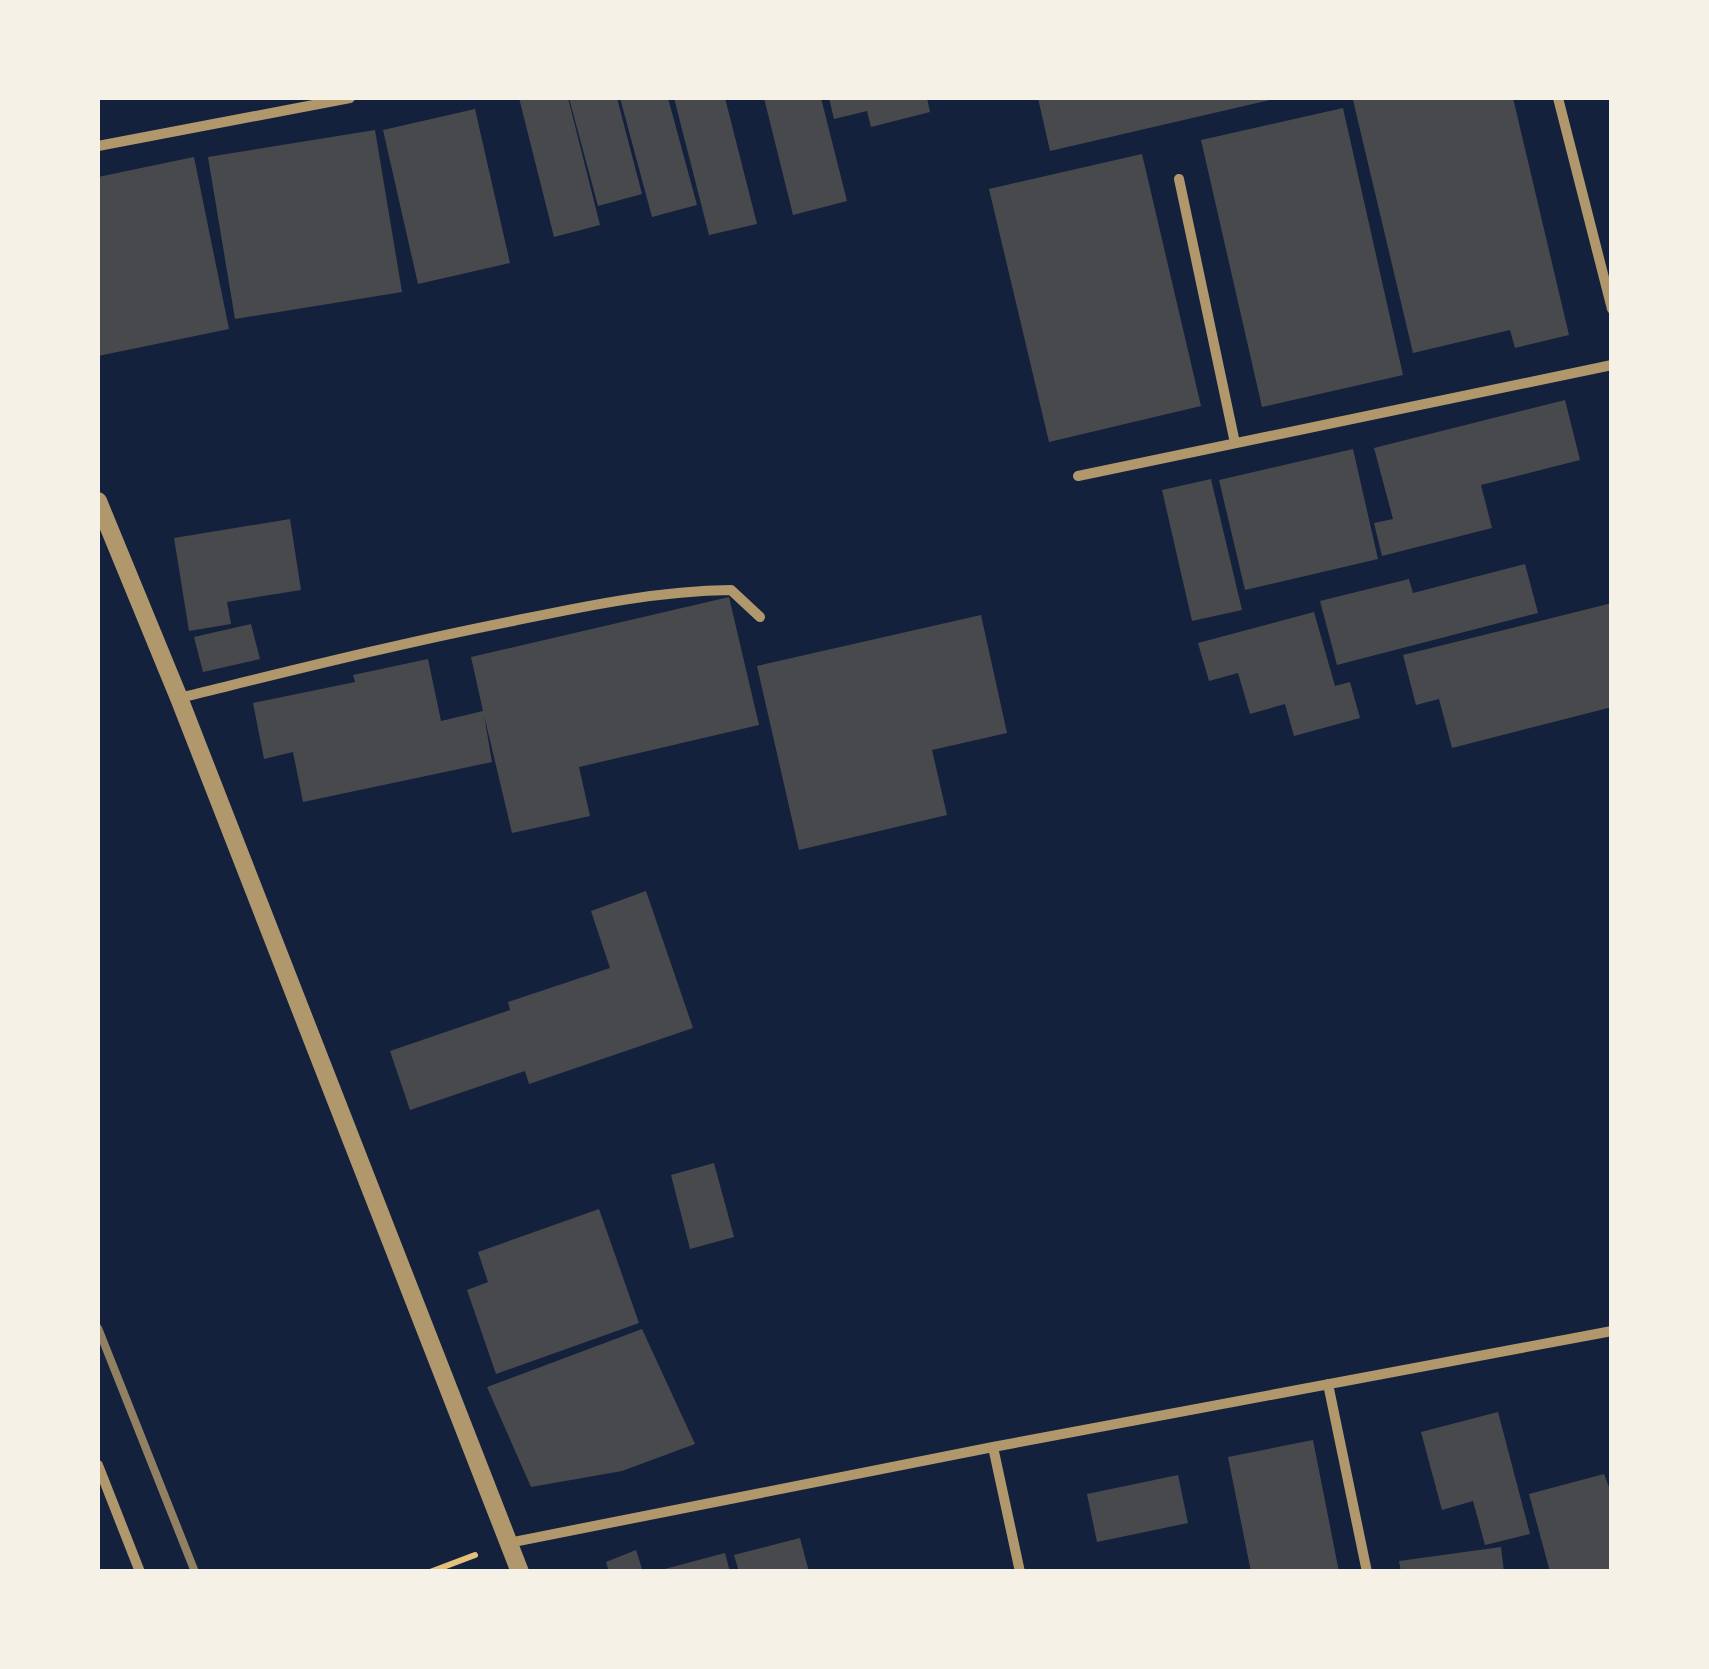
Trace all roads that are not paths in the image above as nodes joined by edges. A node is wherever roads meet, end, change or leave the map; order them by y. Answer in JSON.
{"nodes":[{"id":1,"x":350,"y":98,"type":"edge"},
{"id":2,"x":1558,"y":98,"type":"edge"},
{"id":3,"x":98,"y":146,"type":"edge"},
{"id":4,"x":1178,"y":179,"type":"dead end"},
{"id":5,"x":1612,"y":309,"type":"edge"},
{"id":6,"x":1612,"y":365,"type":"edge"},
{"id":7,"x":1235,"y":443,"type":"junction"},
{"id":8,"x":1078,"y":476,"type":"dead end"},
{"id":9,"x":98,"y":501,"type":"edge"},
{"id":10,"x":760,"y":617,"type":"dead end"},
{"id":11,"x":179,"y":698,"type":"junction"},
{"id":12,"x":1612,"y":1332,"type":"edge"},
{"id":13,"x":1328,"y":1384,"type":"junction"},
{"id":14,"x":994,"y":1447,"type":"junction"},
{"id":15,"x":98,"y":1464,"type":"edge"},
{"id":16,"x":508,"y":1542,"type":"junction"},
{"id":17,"x":140,"y":1572,"type":"edge"},
{"id":18,"x":520,"y":1572,"type":"edge"},
{"id":19,"x":1020,"y":1572,"type":"edge"},
{"id":20,"x":1367,"y":1572,"type":"edge"}],
"edges":[{"from":1,"to":3,"type":"street"},
{"from":2,"to":5,"type":"street"},
{"from":4,"to":7,"type":"street"},
{"from":6,"to":7,"type":"street"},
{"from":7,"to":8,"type":"street"},
{"from":9,"to":11,"type":"street"},
{"from":10,"to":11,"type":"street"},
{"from":11,"to":16,"type":"street"},
{"from":12,"to":13,"type":"street"},
{"from":13,"to":14,"type":"street"},
{"from":13,"to":20,"type":"street"},
{"from":14,"to":16,"type":"street"},
{"from":14,"to":19,"type":"street"},
{"from":15,"to":17,"type":"street"},
{"from":16,"to":18,"type":"street"}]}
